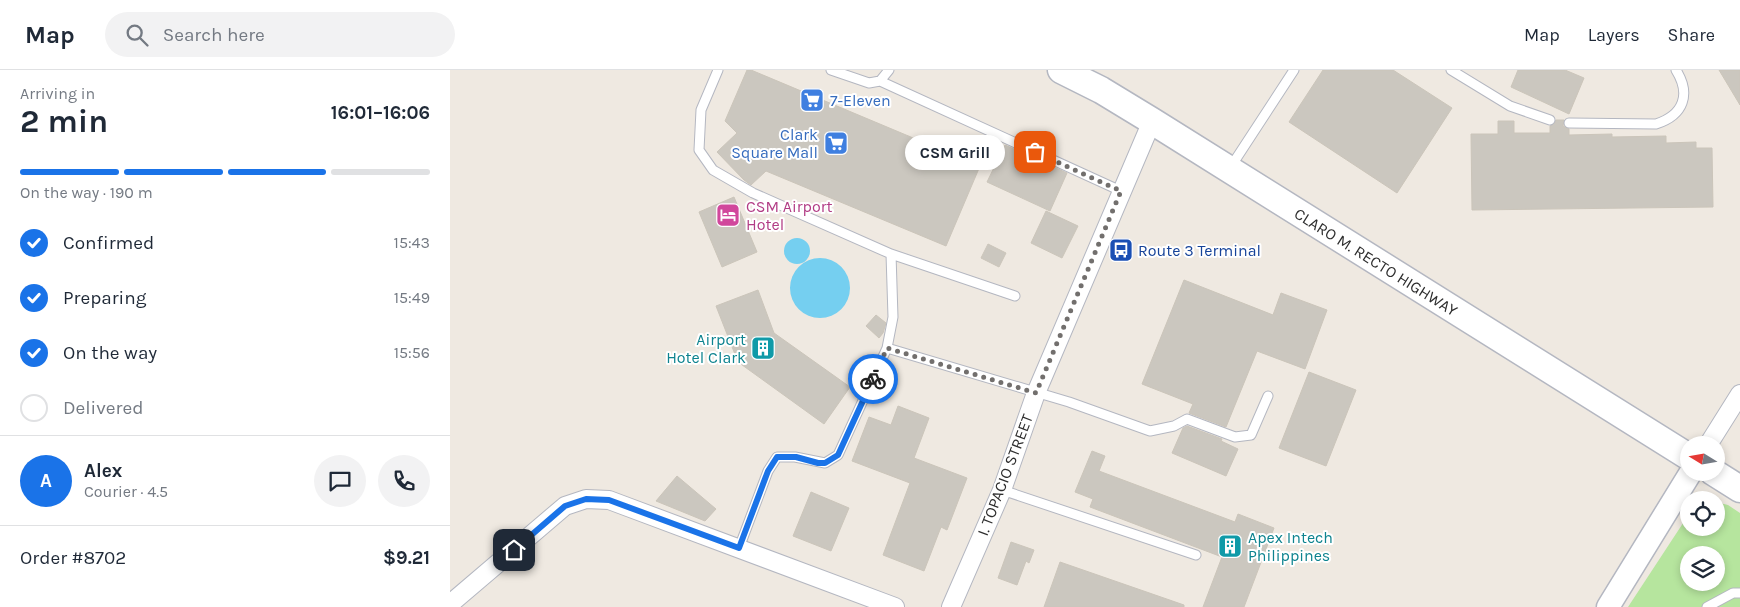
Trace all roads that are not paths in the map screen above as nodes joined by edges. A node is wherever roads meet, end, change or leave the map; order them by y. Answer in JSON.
{"nodes":[{"id":1,"x":718,"y":70,"type":"edge"},
{"id":2,"x":831,"y":70,"type":"edge"},
{"id":3,"x":889,"y":70,"type":"edge"},
{"id":4,"x":1062,"y":70,"type":"edge"},
{"id":5,"x":1294,"y":70,"type":"edge"},
{"id":6,"x":1451,"y":70,"type":"edge"},
{"id":7,"x":1676,"y":70,"type":"edge"},
{"id":8,"x":880,"y":81,"type":"junction"},
{"id":9,"x":1550,"y":120,"type":"dead end"},
{"id":10,"x":1152,"y":121,"type":"junction"},
{"id":11,"x":1569,"y":123,"type":"dead end"},
{"id":12,"x":1228,"y":170,"type":"junction"},
{"id":13,"x":1121,"y":191,"type":"junction"},
{"id":14,"x":891,"y":254,"type":"junction"},
{"id":15,"x":1015,"y":296,"type":"dead end"},
{"id":16,"x":887,"y":348,"type":"junction"},
{"id":17,"x":1036,"y":393,"type":"junction"},
{"id":18,"x":1740,"y":394,"type":"edge"},
{"id":19,"x":1268,"y":396,"type":"dead end"},
{"id":20,"x":1714,"y":436,"type":"edge"},
{"id":21,"x":1680,"y":451,"type":"edge"},
{"id":22,"x":1725,"y":479,"type":"edge"},
{"id":23,"x":1685,"y":481,"type":"edge"},
{"id":24,"x":1740,"y":488,"type":"edge"},
{"id":25,"x":1002,"y":490,"type":"junction"},
{"id":26,"x":739,"y":548,"type":"junction"},
{"id":27,"x":1196,"y":555,"type":"dead end"},
{"id":28,"x":1740,"y":593,"type":"edge"},
{"id":29,"x":450,"y":604,"type":"edge"},
{"id":30,"x":895,"y":607,"type":"edge"},
{"id":31,"x":951,"y":607,"type":"edge"},
{"id":32,"x":1608,"y":607,"type":"edge"},
{"id":33,"x":1708,"y":607,"type":"edge"}],
"edges":[{"from":1,"to":14,"type":"lane"},
{"from":2,"to":8,"type":"lane"},
{"from":3,"to":8,"type":"lane"},
{"from":4,"to":10,"type":"main road","name":"CLARO M. RECTO HIGHWAY"},
{"from":5,"to":12,"type":"lane"},
{"from":6,"to":9,"type":"lane"},
{"from":7,"to":11,"type":"lane"},
{"from":8,"to":13,"type":"lane"},
{"from":10,"to":12,"type":"main road","name":"CLARO M. RECTO HIGHWAY"},
{"from":10,"to":13,"type":"street","name":"I. TOPACIO STREET"},
{"from":12,"to":21,"type":"main road","name":"CLARO M. RECTO HIGHWAY"},
{"from":13,"to":17,"type":"street","name":"I. TOPACIO STREET"},
{"from":14,"to":15,"type":"lane"},
{"from":14,"to":16,"type":"lane"},
{"from":16,"to":17,"type":"lane"},
{"from":16,"to":26,"type":"lane"},
{"from":17,"to":19,"type":"lane"},
{"from":17,"to":25,"type":"street","name":"I. TOPACIO STREET"},
{"from":18,"to":20,"type":"street"},
{"from":22,"to":24,"type":"main road"},
{"from":23,"to":32,"type":"street"},
{"from":25,"to":27,"type":"lane"},
{"from":25,"to":31,"type":"street","name":"I. TOPACIO STREET"},
{"from":26,"to":29,"type":"street"},
{"from":26,"to":30,"type":"street"},
{"from":28,"to":33,"type":"lane"}]}
